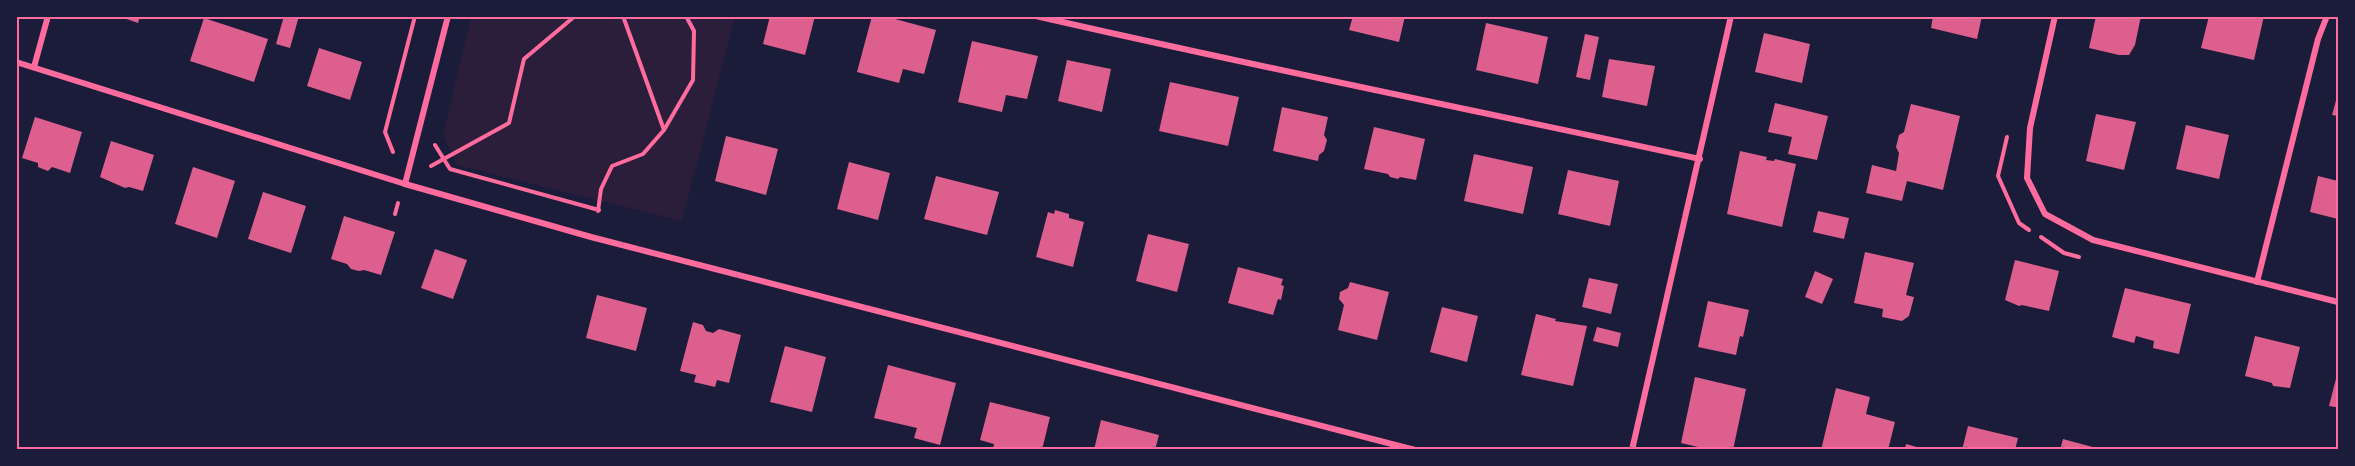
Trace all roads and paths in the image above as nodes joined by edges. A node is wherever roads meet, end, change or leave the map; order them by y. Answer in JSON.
{"nodes":[{"id":1,"x":48,"y":16,"type":"edge"},
{"id":2,"x":415,"y":16,"type":"edge"},
{"id":3,"x":448,"y":16,"type":"edge"},
{"id":4,"x":575,"y":16,"type":"edge"},
{"id":5,"x":623,"y":16,"type":"edge"},
{"id":6,"x":686,"y":16,"type":"edge"},
{"id":7,"x":1036,"y":16,"type":"edge"},
{"id":8,"x":1731,"y":16,"type":"edge"},
{"id":9,"x":2055,"y":16,"type":"edge"},
{"id":10,"x":2327,"y":16,"type":"edge"},
{"id":11,"x":16,"y":62,"type":"edge"},
{"id":12,"x":34,"y":67,"type":"junction"},
{"id":13,"x":664,"y":130,"type":"junction"},
{"id":14,"x":2008,"y":130,"type":"dead end"},
{"id":15,"x":434,"y":142,"type":"dead end"},
{"id":16,"x":442,"y":158,"type":"junction"},
{"id":17,"x":1700,"y":159,"type":"junction"},
{"id":18,"x":405,"y":184,"type":"junction"},
{"id":19,"x":599,"y":210,"type":"junction"},
{"id":20,"x":591,"y":237,"type":"junction"},
{"id":21,"x":2086,"y":259,"type":"dead end"},
{"id":22,"x":2258,"y":282,"type":"junction"},
{"id":23,"x":2338,"y":302,"type":"edge"},
{"id":24,"x":1415,"y":450,"type":"edge"},
{"id":25,"x":1632,"y":450,"type":"edge"}],
"edges":[{"from":1,"to":12,"type":"street"},
{"from":2,"to":18,"type":"path"},
{"from":3,"to":18,"type":"street"},
{"from":4,"to":16,"type":"path"},
{"from":5,"to":13,"type":"path"},
{"from":6,"to":13,"type":"path"},
{"from":7,"to":17,"type":"street"},
{"from":8,"to":17,"type":"street"},
{"from":9,"to":22,"type":"street"},
{"from":10,"to":22,"type":"street"},
{"from":11,"to":12,"type":"street"},
{"from":12,"to":18,"type":"street"},
{"from":13,"to":19,"type":"path"},
{"from":14,"to":21,"type":"path"},
{"from":15,"to":16,"type":"path"},
{"from":16,"to":18,"type":"path"},
{"from":16,"to":19,"type":"path"},
{"from":17,"to":25,"type":"street"},
{"from":18,"to":20,"type":"street"},
{"from":19,"to":20,"type":"path"},
{"from":20,"to":24,"type":"street"},
{"from":22,"to":23,"type":"street"}]}
